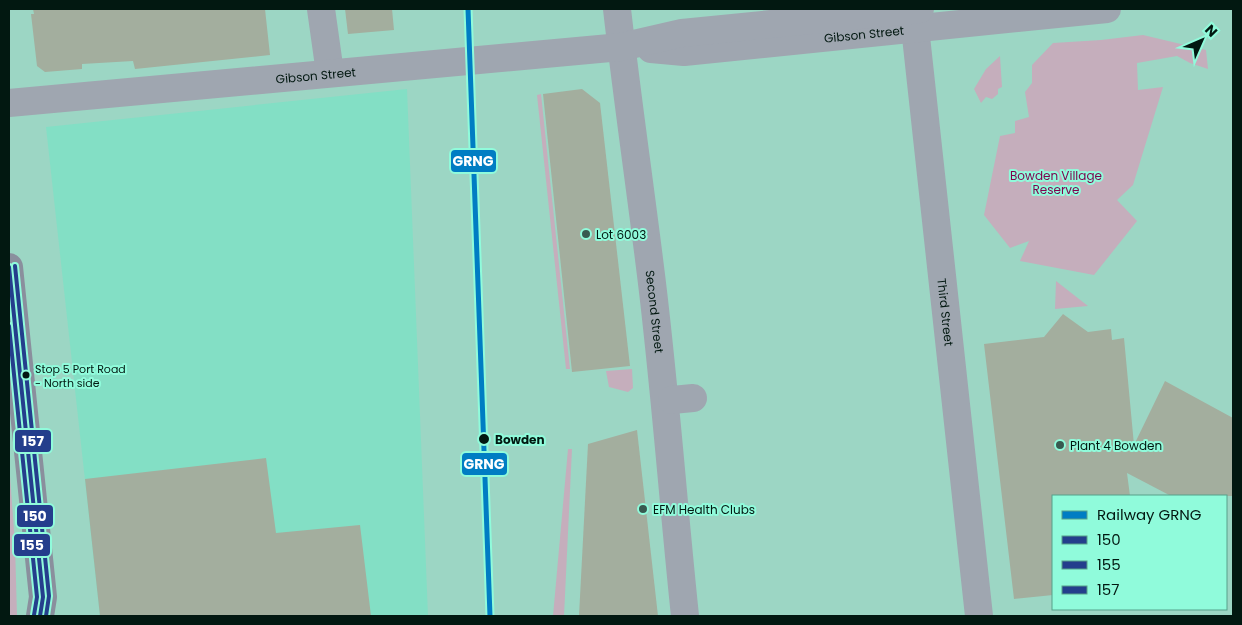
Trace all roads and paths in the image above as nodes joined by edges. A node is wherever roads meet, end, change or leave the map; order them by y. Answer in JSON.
{"nodes":[{"id":1,"x":321,"y":9,"type":"edge"},
{"id":2,"x":617,"y":9,"type":"edge"},
{"id":3,"x":1107,"y":9,"type":"edge"},
{"id":4,"x":915,"y":14,"type":"edge"},
{"id":5,"x":621,"y":47,"type":"junction"},
{"id":6,"x":330,"y":73,"type":"junction"},
{"id":7,"x":9,"y":103,"type":"edge"},
{"id":8,"x":9,"y":267,"type":"edge"},
{"id":9,"x":43,"y":610,"type":"edge"},
{"id":10,"x":685,"y":616,"type":"edge"},
{"id":11,"x":979,"y":616,"type":"edge"}],
"edges":[{"from":1,"to":6,"type":"street"},
{"from":2,"to":5,"type":"street","name":"Second Street"},
{"from":3,"to":4,"type":"street","name":"Gibson Street"},
{"from":4,"to":5,"type":"street","name":"Gibson Street"},
{"from":4,"to":11,"type":"street","name":"Third Street"},
{"from":5,"to":6,"type":"street","name":"Gibson Street"},
{"from":5,"to":10,"type":"street","name":"Second Street"},
{"from":6,"to":7,"type":"street","name":"Gibson Street"},
{"from":8,"to":9,"type":"highway"}]}
